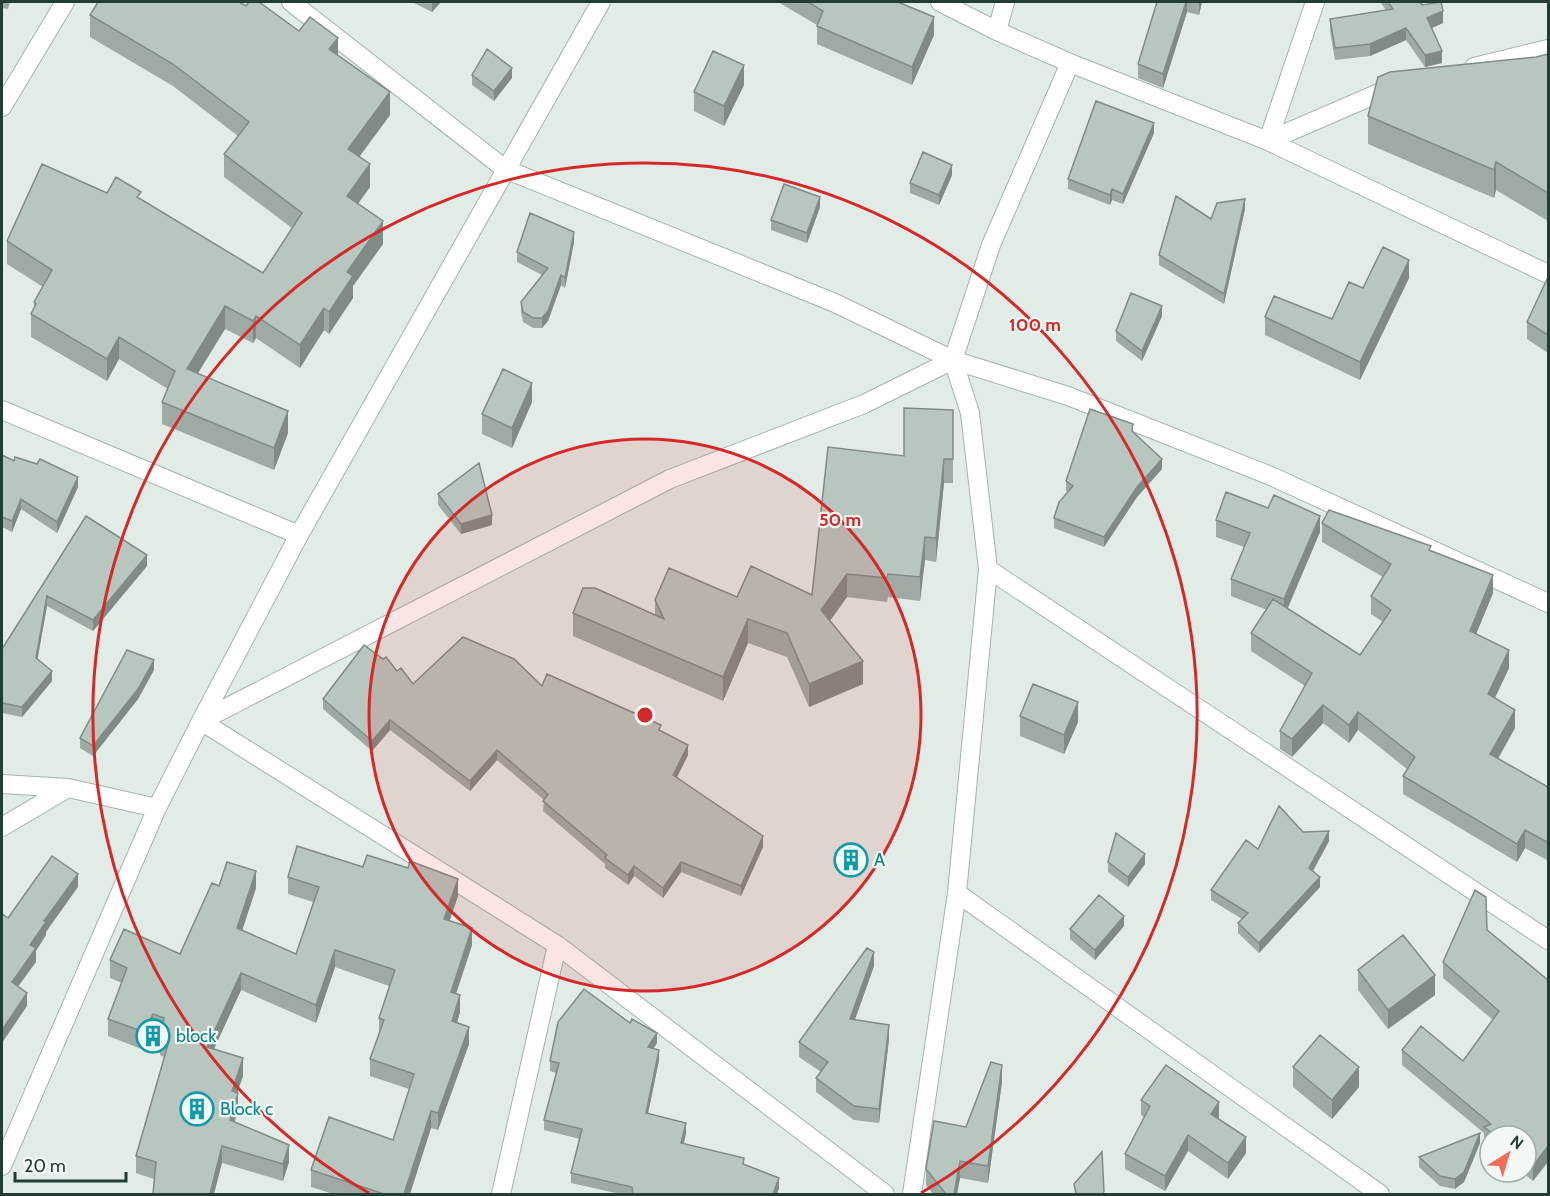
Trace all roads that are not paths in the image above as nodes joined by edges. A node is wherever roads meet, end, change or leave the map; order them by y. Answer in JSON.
{"nodes":[{"id":1,"x":65,"y":2,"type":"edge"},
{"id":2,"x":291,"y":2,"type":"edge"},
{"id":3,"x":601,"y":2,"type":"edge"},
{"id":4,"x":940,"y":2,"type":"edge"},
{"id":5,"x":1005,"y":2,"type":"edge"},
{"id":6,"x":1315,"y":2,"type":"edge"},
{"id":7,"x":997,"y":32,"type":"junction"},
{"id":8,"x":1548,"y":49,"type":"edge"},
{"id":9,"x":1070,"y":63,"type":"junction"},
{"id":10,"x":1460,"y":70,"type":"edge"},
{"id":11,"x":1416,"y":81,"type":"edge"},
{"id":12,"x":2,"y":107,"type":"edge"},
{"id":13,"x":1268,"y":141,"type":"junction"},
{"id":14,"x":505,"y":169,"type":"junction"},
{"id":15,"x":1548,"y":274,"type":"edge"},
{"id":16,"x":953,"y":360,"type":"junction"},
{"id":17,"x":2,"y":410,"type":"edge"},
{"id":18,"x":298,"y":535,"type":"junction"},
{"id":19,"x":988,"y":569,"type":"junction"},
{"id":20,"x":1548,"y":603,"type":"edge"},
{"id":21,"x":201,"y":721,"type":"junction"},
{"id":22,"x":2,"y":784,"type":"edge"},
{"id":23,"x":68,"y":788,"type":"junction"},
{"id":24,"x":157,"y":808,"type":"junction"},
{"id":25,"x":2,"y":827,"type":"edge"},
{"id":26,"x":957,"y":893,"type":"junction"},
{"id":27,"x":1548,"y":940,"type":"edge"},
{"id":28,"x":557,"y":945,"type":"junction"},
{"id":29,"x":2,"y":1166,"type":"edge"},
{"id":30,"x":501,"y":1194,"type":"edge"},
{"id":31,"x":885,"y":1194,"type":"edge"},
{"id":32,"x":912,"y":1194,"type":"edge"},
{"id":33,"x":1380,"y":1194,"type":"edge"}],
"edges":[{"from":1,"to":12,"type":"street"},
{"from":2,"to":14,"type":"street"},
{"from":3,"to":14,"type":"street"},
{"from":4,"to":7,"type":"street"},
{"from":5,"to":7,"type":"street"},
{"from":6,"to":13,"type":"street"},
{"from":7,"to":9,"type":"street"},
{"from":8,"to":10,"type":"street"},
{"from":9,"to":13,"type":"street"},
{"from":9,"to":16,"type":"street"},
{"from":11,"to":13,"type":"street"},
{"from":13,"to":15,"type":"street"},
{"from":14,"to":16,"type":"street"},
{"from":14,"to":18,"type":"street"},
{"from":16,"to":19,"type":"street"},
{"from":16,"to":20,"type":"street"},
{"from":16,"to":21,"type":"street"},
{"from":17,"to":18,"type":"street"},
{"from":18,"to":21,"type":"street"},
{"from":19,"to":26,"type":"street"},
{"from":19,"to":27,"type":"street"},
{"from":21,"to":24,"type":"street"},
{"from":21,"to":28,"type":"street"},
{"from":22,"to":23,"type":"street"},
{"from":23,"to":24,"type":"street"},
{"from":23,"to":25,"type":"street"},
{"from":24,"to":29,"type":"street"},
{"from":26,"to":32,"type":"street"},
{"from":26,"to":33,"type":"street"},
{"from":28,"to":30,"type":"street"},
{"from":28,"to":31,"type":"street"}]}
